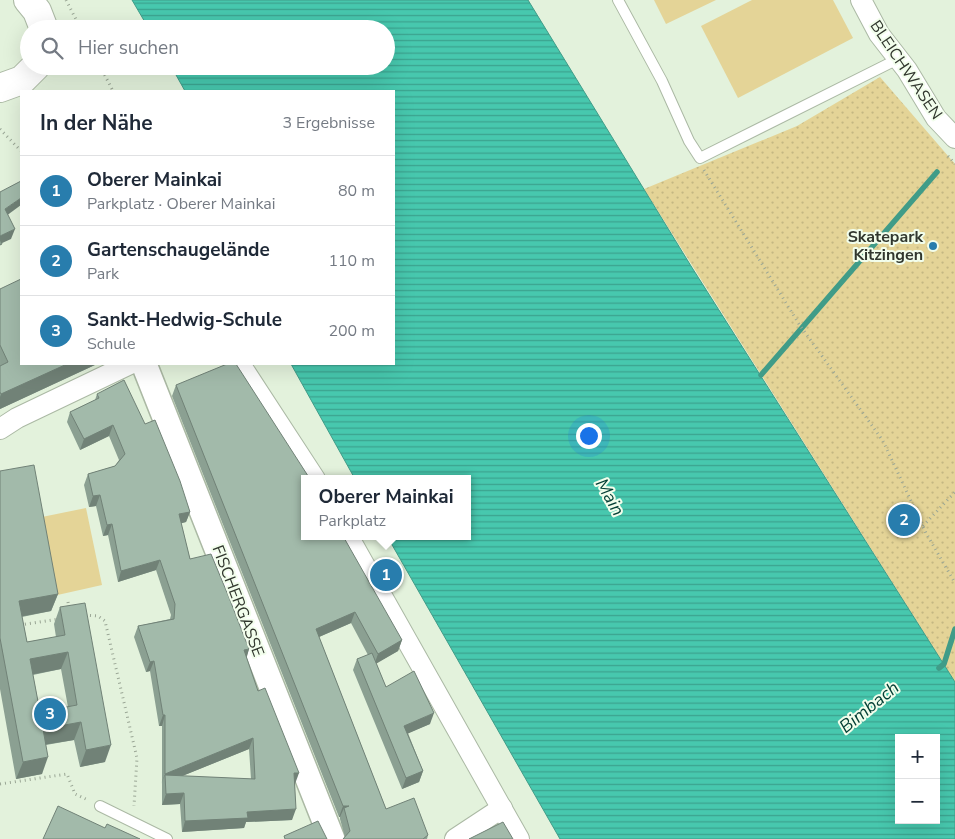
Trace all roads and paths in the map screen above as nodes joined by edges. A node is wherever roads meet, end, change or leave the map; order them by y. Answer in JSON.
{"nodes":[{"id":1,"x":28,"y":0,"type":"edge"},
{"id":2,"x":66,"y":0,"type":"edge"},
{"id":3,"x":618,"y":0,"type":"edge"},
{"id":4,"x":861,"y":0,"type":"edge"},
{"id":5,"x":40,"y":20,"type":"edge"},
{"id":6,"x":76,"y":20,"type":"edge"},
{"id":7,"x":898,"y":59,"type":"junction"},
{"id":8,"x":27,"y":75,"type":"edge"},
{"id":9,"x":105,"y":75,"type":"edge"},
{"id":10,"x":12,"y":90,"type":"edge"},
{"id":11,"x":112,"y":90,"type":"edge"},
{"id":12,"x":0,"y":129,"type":"edge"},
{"id":13,"x":955,"y":138,"type":"edge"},
{"id":14,"x":20,"y":150,"type":"edge"},
{"id":15,"x":700,"y":158,"type":"junction"},
{"id":16,"x":128,"y":365,"type":"edge"},
{"id":17,"x":144,"y":365,"type":"edge"},
{"id":18,"x":241,"y":365,"type":"edge"},
{"id":19,"x":0,"y":429,"type":"edge"},
{"id":20,"x":312,"y":475,"type":"edge"},
{"id":21,"x":955,"y":492,"type":"edge"},
{"id":22,"x":923,"y":526,"type":"junction"},
{"id":23,"x":350,"y":540,"type":"edge"},
{"id":24,"x":955,"y":583,"type":"edge"},
{"id":25,"x":68,"y":602,"type":"dead end"},
{"id":26,"x":77,"y":616,"type":"edge"},
{"id":27,"x":71,"y":617,"type":"edge"},
{"id":28,"x":61,"y":618,"type":"edge"},
{"id":29,"x":15,"y":626,"type":"edge"},
{"id":30,"x":0,"y":784,"type":"edge"},
{"id":31,"x":75,"y":794,"type":"dead end"},
{"id":32,"x":100,"y":806,"type":"dead end"},
{"id":33,"x":502,"y":808,"type":"junction"},
{"id":34,"x":132,"y":822,"type":"junction"},
{"id":35,"x":167,"y":839,"type":"edge"},
{"id":36,"x":332,"y":839,"type":"edge"},
{"id":37,"x":455,"y":839,"type":"edge"},
{"id":38,"x":519,"y":839,"type":"edge"}],
"edges":[{"from":1,"to":5,"type":"main road"},
{"from":2,"to":6,"type":"path"},
{"from":3,"to":15,"type":"lane"},
{"from":4,"to":7,"type":"street","name":"BLEICHWASEN"},
{"from":7,"to":13,"type":"street","name":"BLEICHWASEN"},
{"from":7,"to":15,"type":"lane"},
{"from":8,"to":10,"type":"main road"},
{"from":9,"to":11,"type":"path"},
{"from":12,"to":14,"type":"path"},
{"from":15,"to":22,"type":"path"},
{"from":16,"to":19,"type":"street"},
{"from":17,"to":36,"type":"street","name":"FISCHERGASSE"},
{"from":18,"to":20,"type":"street"},
{"from":21,"to":22,"type":"path"},
{"from":22,"to":24,"type":"path"},
{"from":23,"to":33,"type":"street"},
{"from":25,"to":27,"type":"path"},
{"from":26,"to":34,"type":"path"},
{"from":28,"to":29,"type":"path"},
{"from":30,"to":31,"type":"path"},
{"from":32,"to":34,"type":"lane"},
{"from":33,"to":37,"type":"street"},
{"from":33,"to":38,"type":"street"},
{"from":34,"to":35,"type":"lane"}]}
